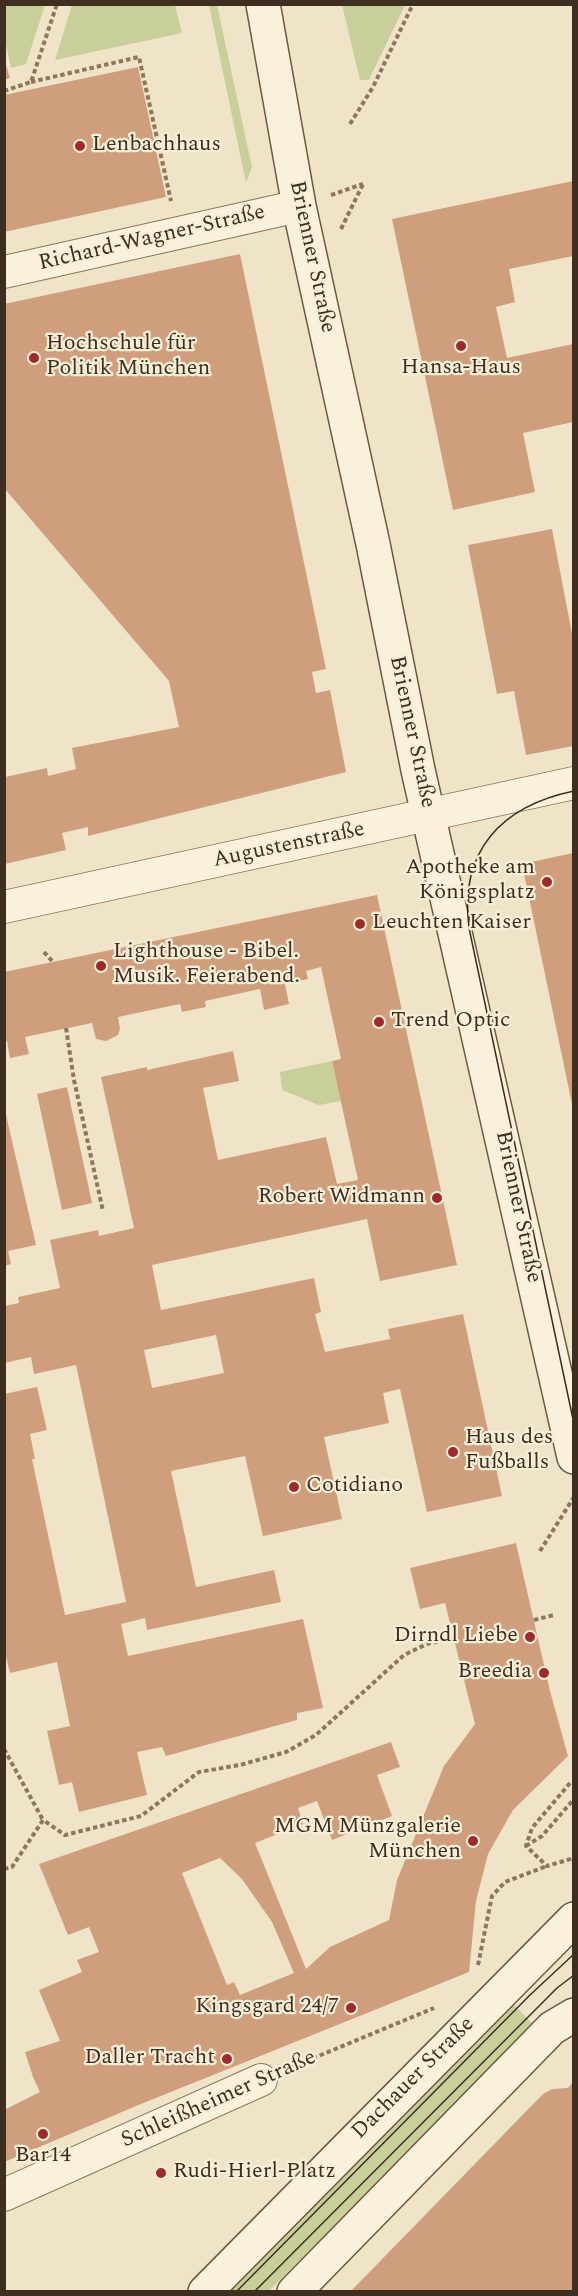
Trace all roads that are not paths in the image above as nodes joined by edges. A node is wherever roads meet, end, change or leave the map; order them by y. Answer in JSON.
{"nodes":[{"id":1,"x":262,"y":4,"type":"edge"},
{"id":2,"x":299,"y":206,"type":"junction"},
{"id":3,"x":4,"y":272,"type":"edge"},
{"id":4,"x":573,"y":783,"type":"edge"},
{"id":5,"x":429,"y":816,"type":"junction"},
{"id":6,"x":4,"y":908,"type":"edge"},
{"id":7,"x":573,"y":1457,"type":"edge"},
{"id":8,"x":573,"y":1919,"type":"edge"},
{"id":9,"x":573,"y":2014,"type":"edge"},
{"id":10,"x":261,"y":2080,"type":"road end"},
{"id":11,"x":4,"y":2195,"type":"edge"},
{"id":12,"x":205,"y":2292,"type":"edge"},
{"id":13,"x":294,"y":2292,"type":"edge"}],
"edges":[{"from":1,"to":2,"type":"main road","name":"Brienner Straße"},
{"from":2,"to":3,"type":"street","name":"Richard-Wagner-Straße"},
{"from":2,"to":5,"type":"main road","name":"Brienner Straße"},
{"from":4,"to":5,"type":"street","name":"Augustenstraße"},
{"from":5,"to":6,"type":"street","name":"Augustenstraße"},
{"from":5,"to":7,"type":"main road","name":"Brienner Straße"},
{"from":8,"to":12,"type":"main road","name":"Dachauer Straße"},
{"from":9,"to":13,"type":"main road"},
{"from":10,"to":11,"type":"street","name":"Schleißheimer Straße"}]}
